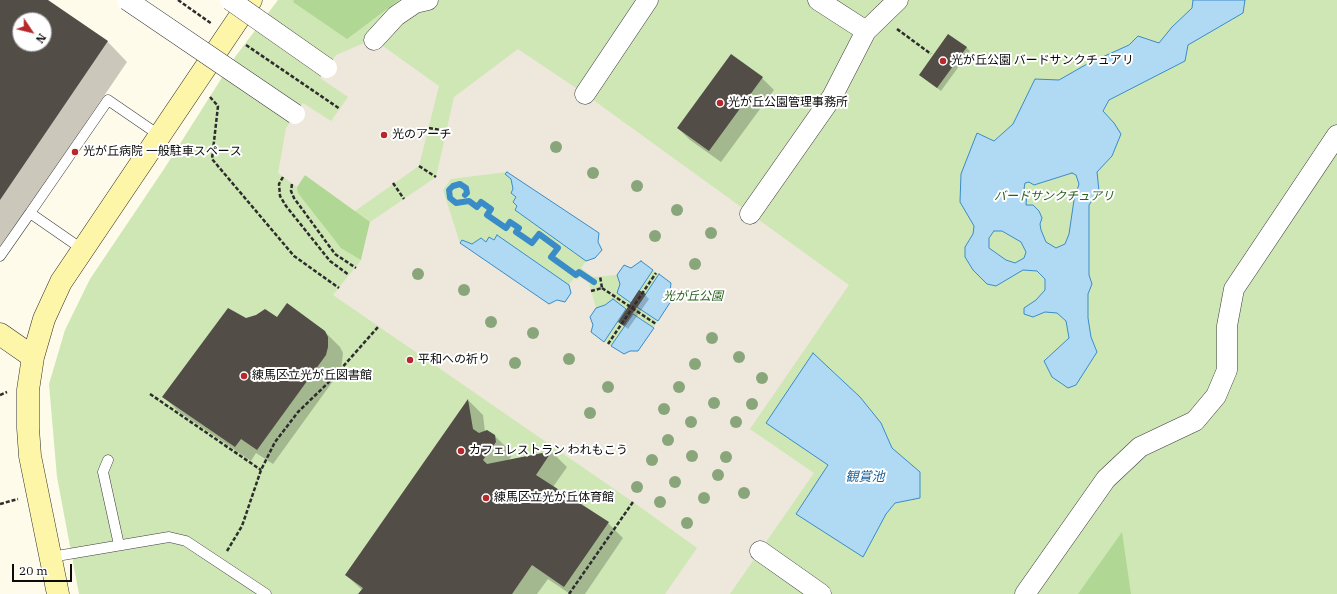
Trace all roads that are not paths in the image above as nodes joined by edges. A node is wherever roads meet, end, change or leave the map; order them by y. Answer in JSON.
{"nodes":[{"id":1,"x":127,"y":0,"type":"edge"},
{"id":2,"x":230,"y":0,"type":"edge"},
{"id":3,"x":251,"y":0,"type":"edge"},
{"id":4,"x":428,"y":0,"type":"edge"},
{"id":5,"x":648,"y":0,"type":"edge"},
{"id":6,"x":818,"y":0,"type":"edge"},
{"id":7,"x":898,"y":0,"type":"edge"},
{"id":8,"x":866,"y":30,"type":"junction"},
{"id":9,"x":374,"y":40,"type":"dead end"},
{"id":10,"x":327,"y":68,"type":"dead end"},
{"id":11,"x":585,"y":94,"type":"dead end"},
{"id":12,"x":295,"y":114,"type":"dead end"},
{"id":13,"x":1337,"y":134,"type":"edge"},
{"id":14,"x":159,"y":135,"type":"junction"},
{"id":15,"x":30,"y":213,"type":"junction"},
{"id":16,"x":750,"y":214,"type":"dead end"},
{"id":17,"x":82,"y":249,"type":"junction"},
{"id":18,"x":0,"y":256,"type":"edge"},
{"id":19,"x":0,"y":334,"type":"edge"},
{"id":20,"x":33,"y":357,"type":"junction"},
{"id":21,"x":108,"y":460,"type":"dead end"},
{"id":22,"x":119,"y":545,"type":"junction"},
{"id":23,"x":760,"y":551,"type":"dead end"},
{"id":24,"x":51,"y":558,"type":"junction"},
{"id":25,"x":58,"y":594,"type":"edge"},
{"id":26,"x":266,"y":594,"type":"edge"},
{"id":27,"x":822,"y":594,"type":"edge"},
{"id":28,"x":1025,"y":594,"type":"edge"}],
"edges":[{"from":1,"to":12,"type":"street","bridge":true},
{"from":2,"to":10,"type":"street","bridge":true},
{"from":3,"to":14,"type":"street"},
{"from":4,"to":9,"type":"street"},
{"from":5,"to":11,"type":"street"},
{"from":6,"to":8,"type":"street"},
{"from":7,"to":8,"type":"street"},
{"from":8,"to":16,"type":"street"},
{"from":13,"to":28,"type":"street"},
{"from":14,"to":15,"type":"lane"},
{"from":14,"to":17,"type":"street"},
{"from":15,"to":17,"type":"lane"},
{"from":15,"to":18,"type":"lane"},
{"from":17,"to":20,"type":"street"},
{"from":19,"to":20,"type":"street"},
{"from":20,"to":24,"type":"street"},
{"from":21,"to":22,"type":"lane"},
{"from":22,"to":24,"type":"lane"},
{"from":22,"to":26,"type":"lane"},
{"from":23,"to":27,"type":"street"},
{"from":24,"to":25,"type":"street"}]}
